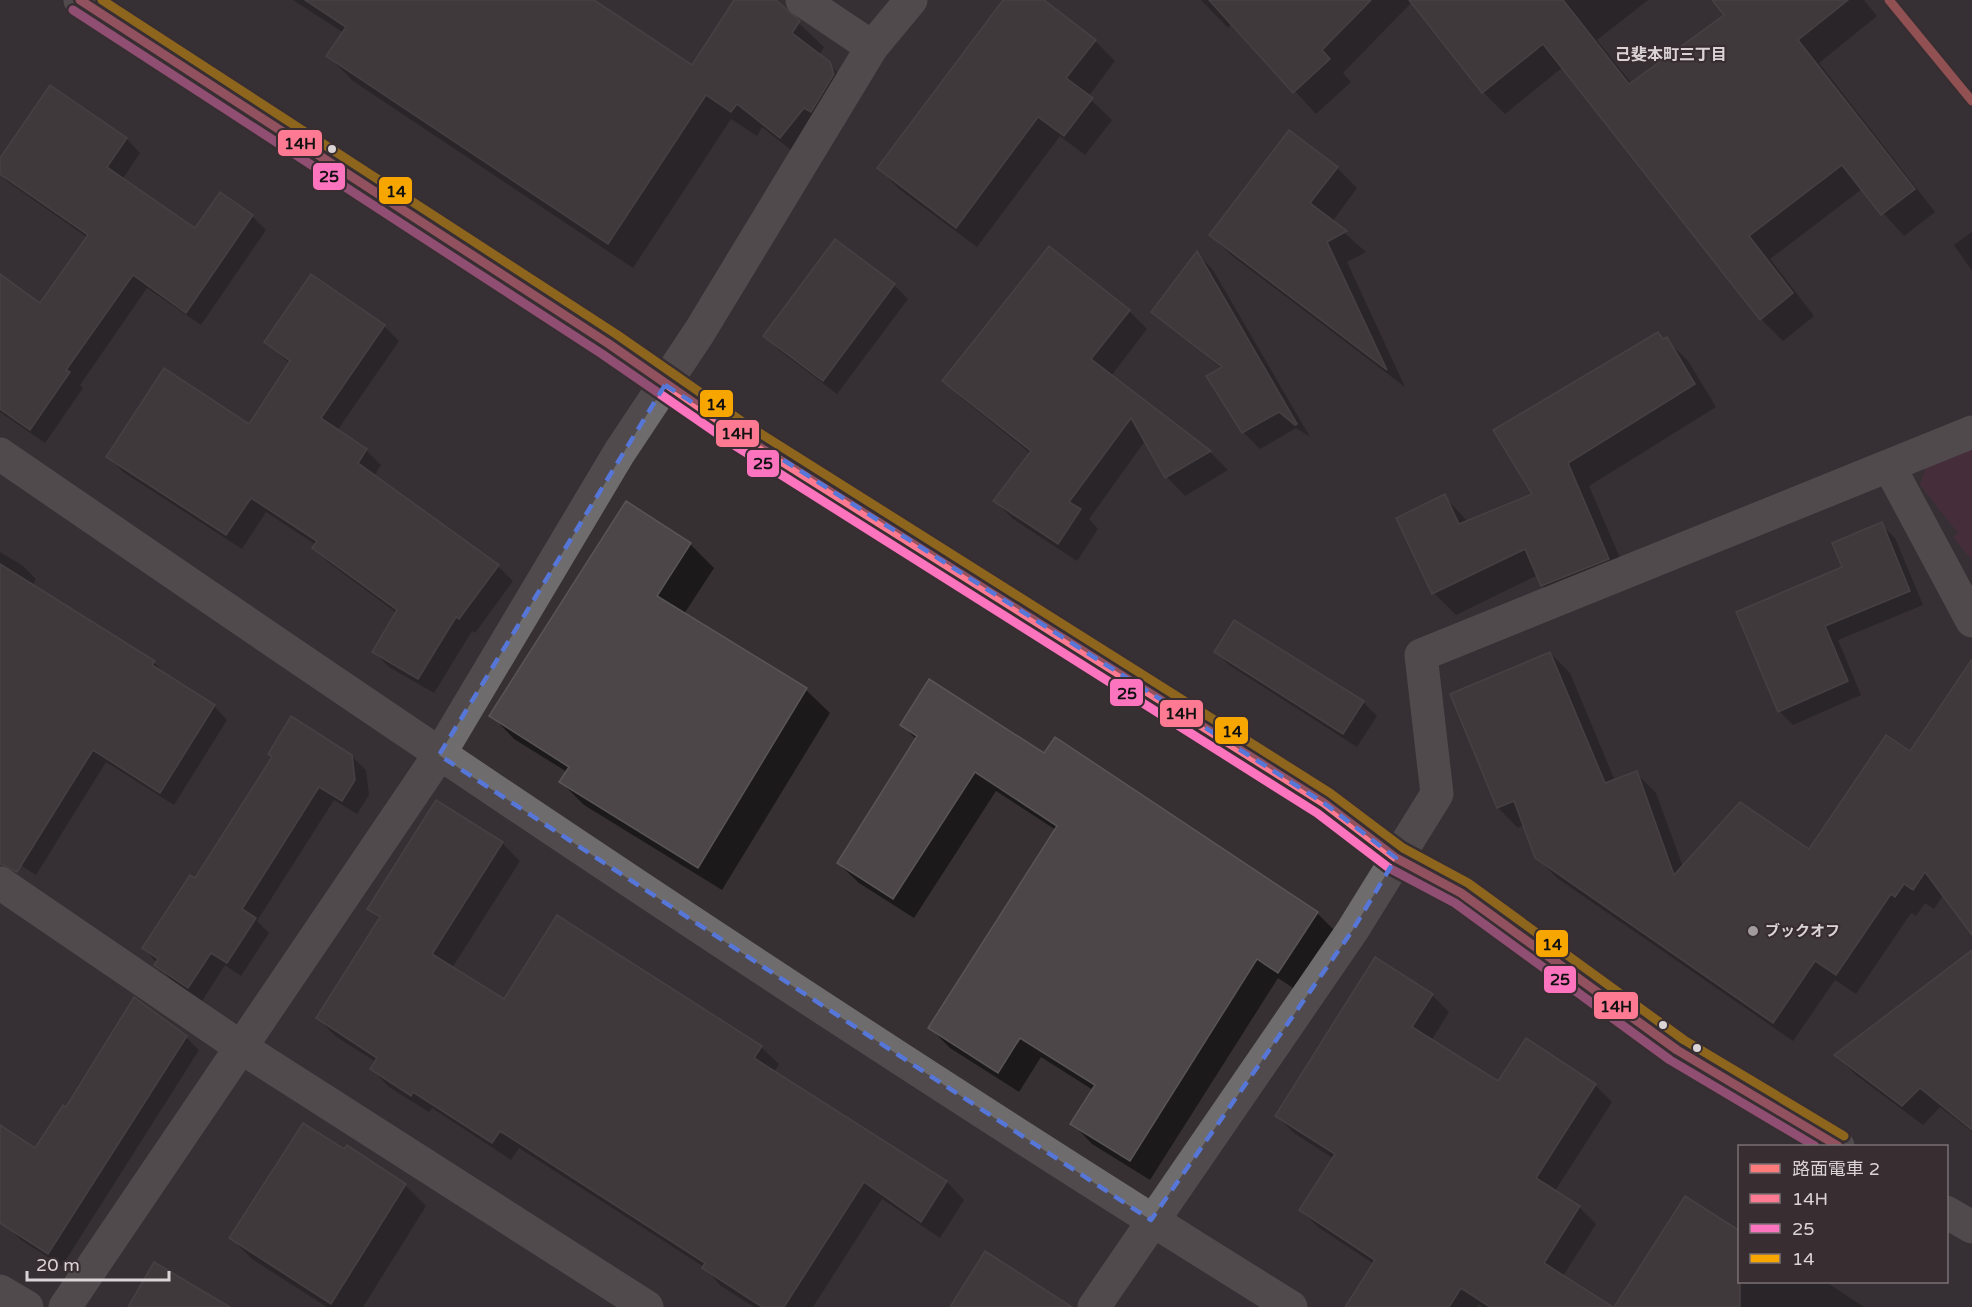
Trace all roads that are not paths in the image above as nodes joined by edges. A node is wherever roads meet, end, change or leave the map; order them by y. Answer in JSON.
{"nodes":[{"id":1,"x":80,"y":0,"type":"edge"},
{"id":2,"x":802,"y":0,"type":"edge"},
{"id":3,"x":911,"y":0,"type":"edge"},
{"id":4,"x":872,"y":47,"type":"junction"},
{"id":5,"x":665,"y":385,"type":"junction"},
{"id":6,"x":1972,"y":432,"type":"edge"},
{"id":7,"x":0,"y":454,"type":"edge"},
{"id":8,"x":1889,"y":466,"type":"junction"},
{"id":9,"x":1972,"y":621,"type":"edge"},
{"id":10,"x":439,"y":755,"type":"junction"},
{"id":11,"x":1396,"y":858,"type":"junction"},
{"id":12,"x":0,"y":883,"type":"edge"},
{"id":13,"x":242,"y":1048,"type":"junction"},
{"id":14,"x":1836,"y":1145,"type":"edge"},
{"id":15,"x":1948,"y":1213,"type":"edge"},
{"id":16,"x":1151,"y":1220,"type":"junction"},
{"id":17,"x":1972,"y":1227,"type":"edge"},
{"id":18,"x":0,"y":1291,"type":"edge"},
{"id":19,"x":27,"y":1307,"type":"edge"},
{"id":20,"x":65,"y":1307,"type":"edge"},
{"id":21,"x":647,"y":1307,"type":"edge"},
{"id":22,"x":1094,"y":1307,"type":"edge"},
{"id":23,"x":1292,"y":1307,"type":"edge"}],
"edges":[{"from":1,"to":5,"type":"street"},
{"from":2,"to":4,"type":"street"},
{"from":3,"to":4,"type":"street"},
{"from":4,"to":5,"type":"street"},
{"from":5,"to":10,"type":"street"},
{"from":5,"to":11,"type":"street"},
{"from":6,"to":8,"type":"street"},
{"from":7,"to":10,"type":"street"},
{"from":8,"to":9,"type":"street"},
{"from":8,"to":11,"type":"street"},
{"from":10,"to":13,"type":"street"},
{"from":10,"to":16,"type":"street"},
{"from":11,"to":14,"type":"street"},
{"from":11,"to":16,"type":"street"},
{"from":12,"to":13,"type":"street"},
{"from":13,"to":20,"type":"street"},
{"from":13,"to":21,"type":"street"},
{"from":15,"to":17,"type":"street"},
{"from":16,"to":22,"type":"street"},
{"from":16,"to":23,"type":"street"},
{"from":18,"to":19,"type":"street"}]}
